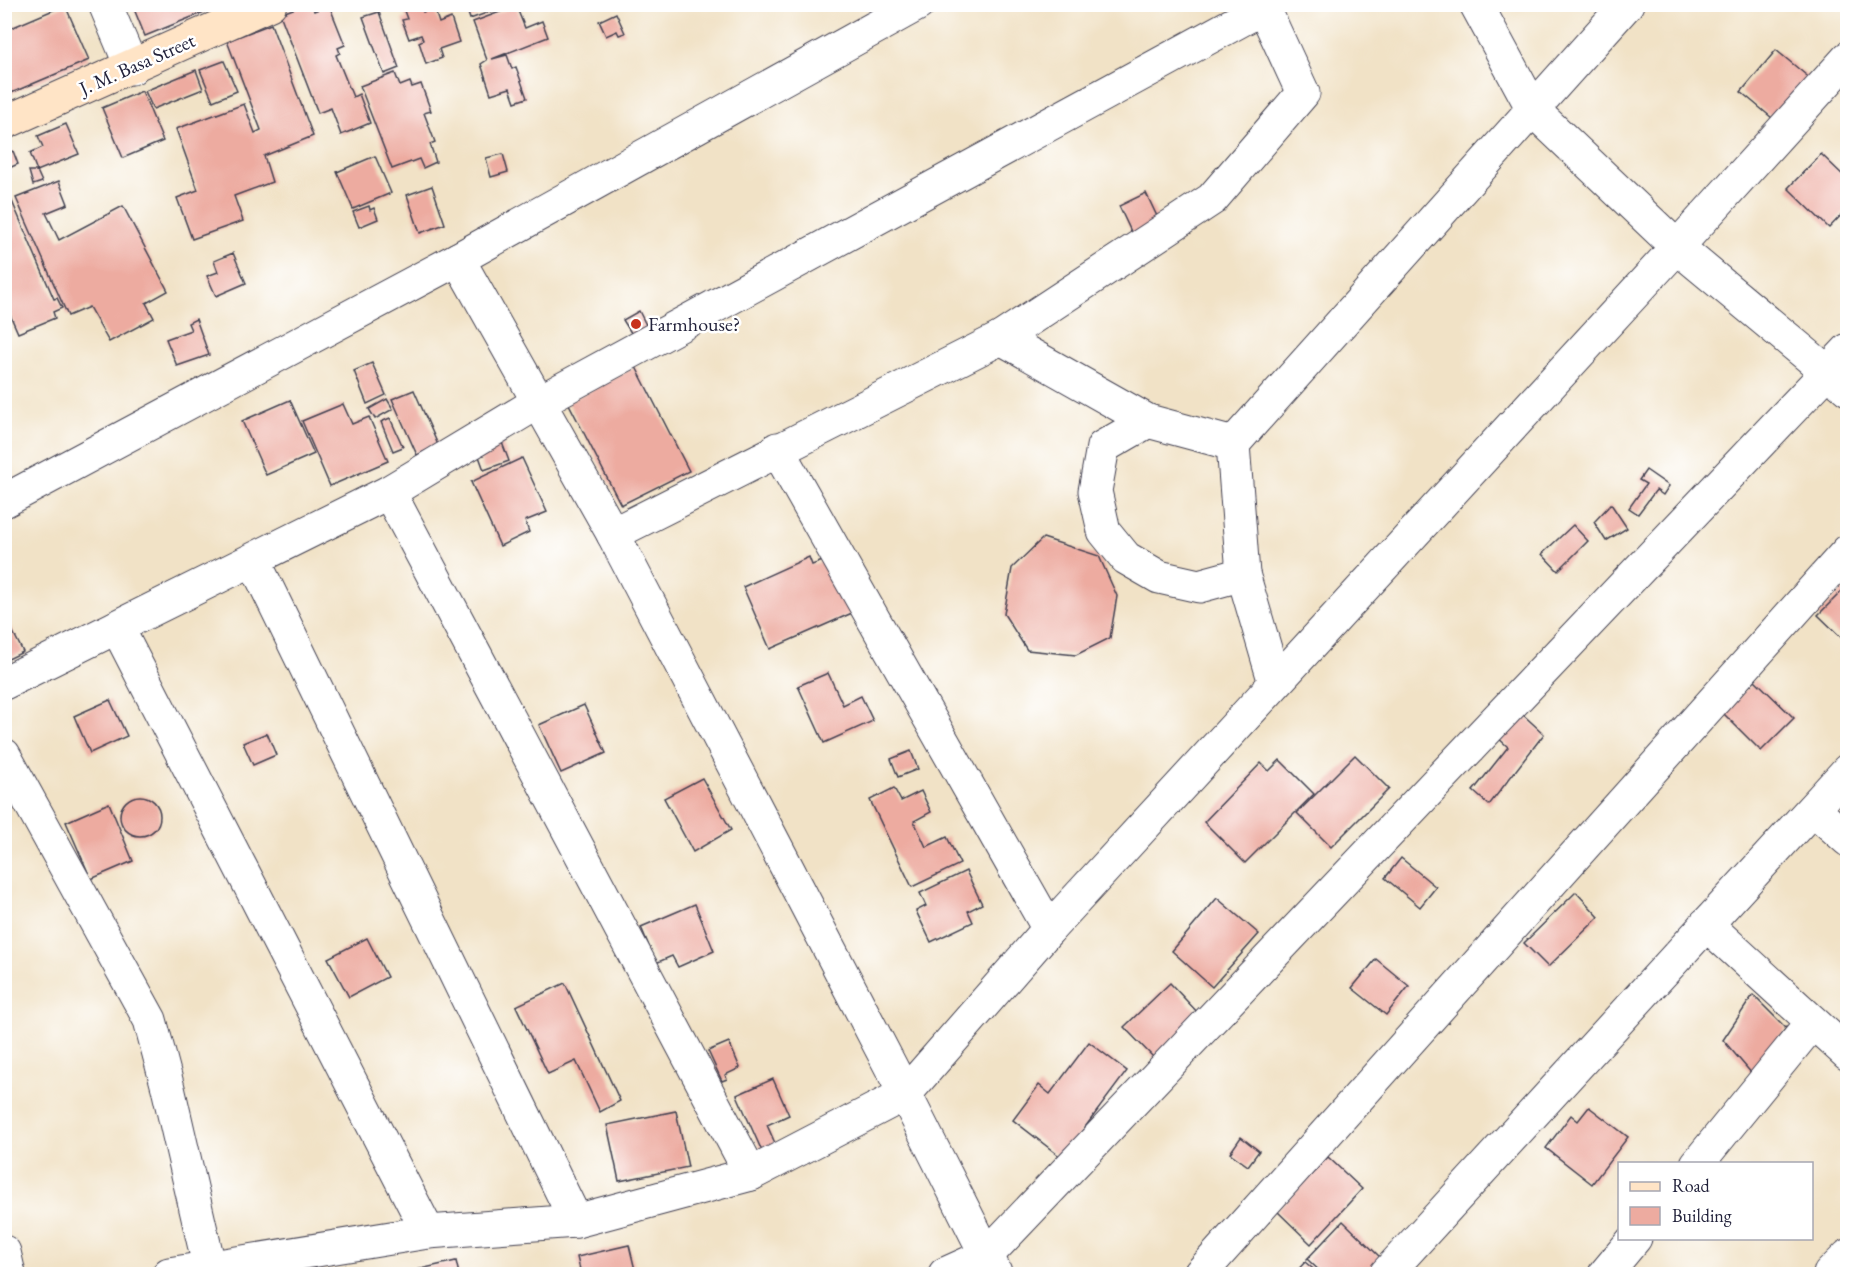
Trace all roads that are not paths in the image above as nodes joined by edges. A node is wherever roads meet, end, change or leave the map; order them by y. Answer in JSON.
{"nodes":[{"id":1,"x":105,"y":4,"type":"edge"},
{"id":2,"x":270,"y":4,"type":"edge"},
{"id":3,"x":918,"y":4,"type":"edge"},
{"id":4,"x":1476,"y":4,"type":"edge"},
{"id":5,"x":1627,"y":4,"type":"edge"},
{"id":6,"x":1263,"y":6,"type":"edge"},
{"id":7,"x":1848,"y":58,"type":"edge"},
{"id":8,"x":132,"y":68,"type":"junction"},
{"id":9,"x":1534,"y":111,"type":"junction"},
{"id":10,"x":4,"y":123,"type":"edge"},
{"id":11,"x":1677,"y":247,"type":"junction"},
{"id":12,"x":458,"y":259,"type":"junction"},
{"id":13,"x":1001,"y":338,"type":"junction"},
{"id":14,"x":1841,"y":370,"type":"edge"},
{"id":15,"x":537,"y":403,"type":"junction"},
{"id":16,"x":1148,"y":421,"type":"junction"},
{"id":17,"x":1233,"y":444,"type":"junction"},
{"id":18,"x":777,"y":449,"type":"junction"},
{"id":19,"x":388,"y":492,"type":"junction"},
{"id":20,"x":4,"y":501,"type":"edge"},
{"id":21,"x":612,"y":534,"type":"junction"},
{"id":22,"x":1848,"y":551,"type":"edge"},
{"id":23,"x":254,"y":561,"type":"junction"},
{"id":24,"x":1244,"y":574,"type":"junction"},
{"id":25,"x":117,"y":627,"type":"junction"},
{"id":26,"x":4,"y":683,"type":"edge"},
{"id":27,"x":1275,"y":683,"type":"junction"},
{"id":28,"x":4,"y":756,"type":"edge"},
{"id":29,"x":1848,"y":770,"type":"edge"},
{"id":30,"x":1813,"y":809,"type":"junction"},
{"id":31,"x":1848,"y":840,"type":"edge"},
{"id":32,"x":1706,"y":924,"type":"junction"},
{"id":33,"x":1049,"y":929,"type":"junction"},
{"id":34,"x":1812,"y":1023,"type":"junction"},
{"id":35,"x":1848,"y":1054,"type":"edge"},
{"id":36,"x":905,"y":1094,"type":"junction"},
{"id":37,"x":1699,"y":1162,"type":"edge"},
{"id":38,"x":751,"y":1174,"type":"junction"},
{"id":39,"x":576,"y":1221,"type":"junction"},
{"id":40,"x":428,"y":1232,"type":"junction"},
{"id":41,"x":1634,"y":1240,"type":"edge"},
{"id":42,"x":4,"y":1252,"type":"edge"},
{"id":43,"x":1848,"y":1256,"type":"edge"},
{"id":44,"x":991,"y":1265,"type":"edge"},
{"id":45,"x":210,"y":1271,"type":"edge"},
{"id":46,"x":9,"y":1275,"type":"edge"},
{"id":47,"x":169,"y":1275,"type":"edge"},
{"id":48,"x":945,"y":1275,"type":"edge"},
{"id":49,"x":1200,"y":1275,"type":"edge"},
{"id":50,"x":1386,"y":1275,"type":"edge"},
{"id":51,"x":1605,"y":1275,"type":"edge"},
{"id":52,"x":1830,"y":1275,"type":"edge"}],
"edges":[{"from":1,"to":8,"type":"street"},
{"from":2,"to":8,"type":"street","name":"J. M. Basa Street"},
{"from":3,"to":12,"type":"street"},
{"from":4,"to":9,"type":"street"},
{"from":5,"to":9,"type":"street"},
{"from":6,"to":13,"type":"street"},
{"from":6,"to":15,"type":"street"},
{"from":7,"to":11,"type":"street"},
{"from":8,"to":10,"type":"street","name":"J. M. Basa Street"},
{"from":9,"to":11,"type":"street"},
{"from":9,"to":17,"type":"street"},
{"from":11,"to":14,"type":"street"},
{"from":11,"to":27,"type":"street"},
{"from":12,"to":15,"type":"street"},
{"from":12,"to":20,"type":"street"},
{"from":13,"to":16,"type":"street"},
{"from":13,"to":18,"type":"street"},
{"from":14,"to":44,"type":"street"},
{"from":15,"to":19,"type":"street"},
{"from":15,"to":21,"type":"street"},
{"from":16,"to":17,"type":"street"},
{"from":16,"to":24,"type":"street"},
{"from":17,"to":24,"type":"street"},
{"from":18,"to":21,"type":"street"},
{"from":18,"to":33,"type":"street"},
{"from":19,"to":23,"type":"street"},
{"from":19,"to":38,"type":"street"},
{"from":21,"to":36,"type":"street"},
{"from":22,"to":49,"type":"street"},
{"from":23,"to":25,"type":"street"},
{"from":23,"to":39,"type":"street"},
{"from":24,"to":27,"type":"street"},
{"from":25,"to":26,"type":"street"},
{"from":25,"to":40,"type":"street"},
{"from":27,"to":33,"type":"street"},
{"from":28,"to":45,"type":"street"},
{"from":29,"to":30,"type":"street"},
{"from":30,"to":31,"type":"street"},
{"from":30,"to":32,"type":"street"},
{"from":32,"to":34,"type":"street"},
{"from":32,"to":50,"type":"street"},
{"from":33,"to":36,"type":"street"},
{"from":34,"to":35,"type":"street"},
{"from":34,"to":37,"type":"street"},
{"from":36,"to":38,"type":"street"},
{"from":36,"to":44,"type":"street"},
{"from":38,"to":39,"type":"street"},
{"from":39,"to":40,"type":"street"},
{"from":40,"to":45,"type":"street"},
{"from":41,"to":51,"type":"street"},
{"from":42,"to":46,"type":"street"},
{"from":43,"to":52,"type":"street"},
{"from":44,"to":48,"type":"street"},
{"from":45,"to":47,"type":"street"}]}
